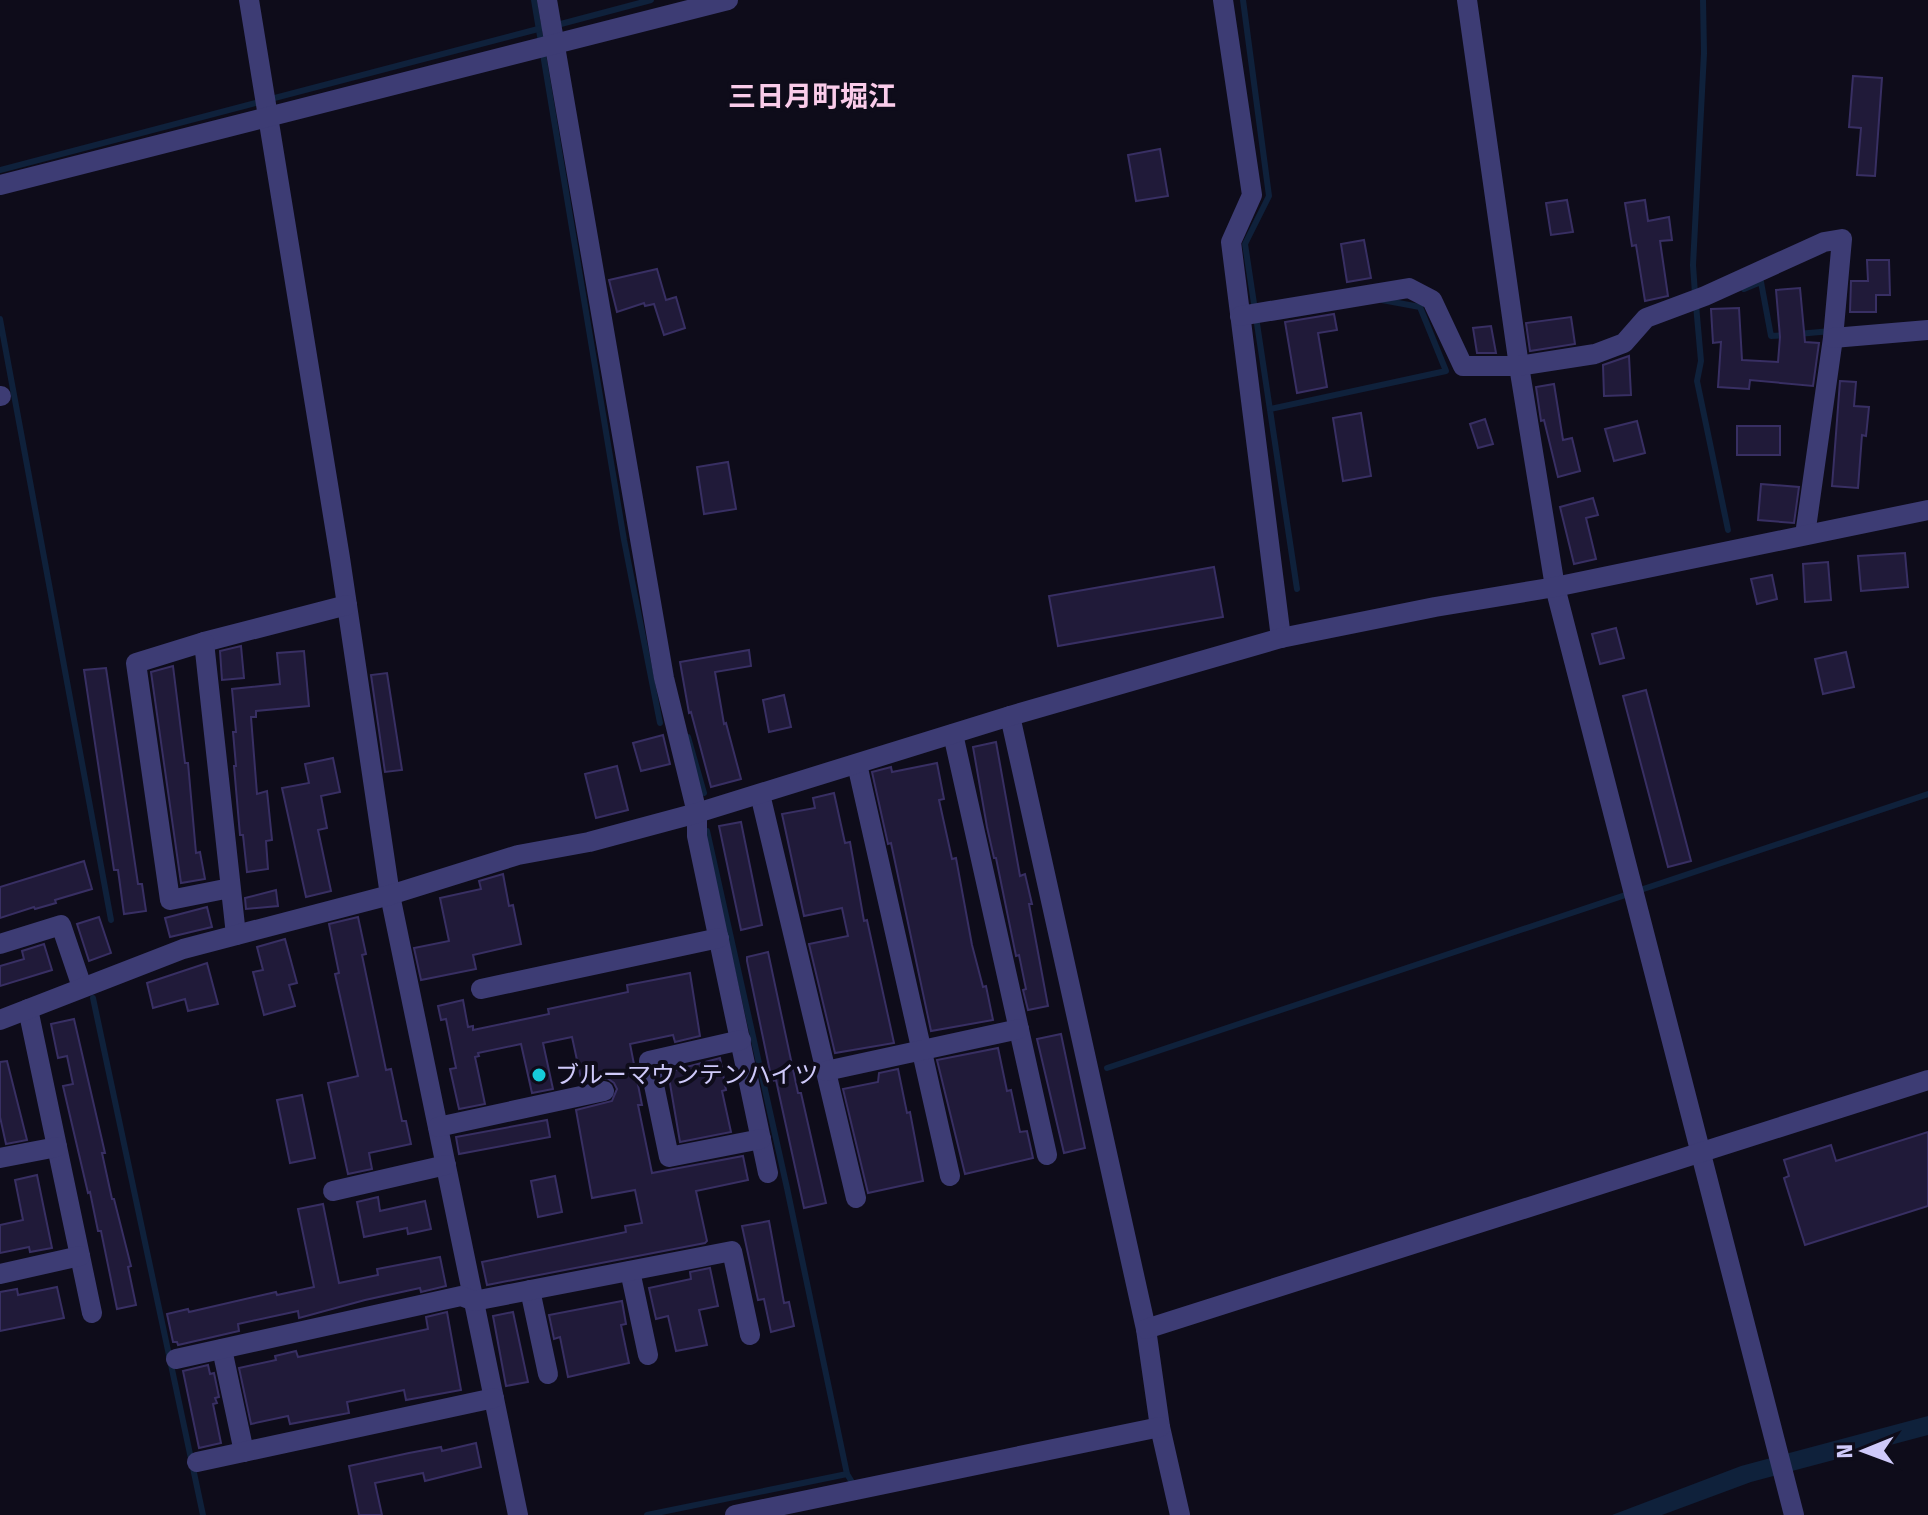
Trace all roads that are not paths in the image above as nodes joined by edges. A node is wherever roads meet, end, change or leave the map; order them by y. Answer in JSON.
{"nodes":[{"id":1,"x":249,"y":0,"type":"edge"},
{"id":2,"x":728,"y":0,"type":"edge"},
{"id":3,"x":1223,"y":0,"type":"edge"},
{"id":4,"x":1467,"y":0,"type":"edge"},
{"id":5,"x":548,"y":8,"type":"edge"},
{"id":6,"x":554,"y":45,"type":"junction"},
{"id":7,"x":270,"y":117,"type":"junction"},
{"id":8,"x":0,"y":185,"type":"edge"},
{"id":9,"x":1240,"y":316,"type":"junction"},
{"id":10,"x":1928,"y":330,"type":"edge"},
{"id":11,"x":1834,"y":332,"type":"junction"},
{"id":12,"x":1519,"y":366,"type":"junction"},
{"id":13,"x":1928,"y":510,"type":"edge"},
{"id":14,"x":1805,"y":535,"type":"junction"},
{"id":15,"x":1555,"y":587,"type":"junction"},
{"id":16,"x":347,"y":605,"type":"junction"},
{"id":17,"x":1281,"y":638,"type":"junction"},
{"id":18,"x":204,"y":642,"type":"junction"},
{"id":19,"x":1010,"y":716,"type":"junction"},
{"id":20,"x":953,"y":734,"type":"junction"},
{"id":21,"x":857,"y":764,"type":"junction"},
{"id":22,"x":760,"y":794,"type":"junction"},
{"id":23,"x":697,"y":813,"type":"junction"},
{"id":24,"x":230,"y":888,"type":"junction"},
{"id":25,"x":390,"y":895,"type":"junction"},
{"id":26,"x":236,"y":935,"type":"junction"},
{"id":27,"x":719,"y":938,"type":"junction"},
{"id":28,"x":0,"y":944,"type":"edge"},
{"id":29,"x":82,"y":987,"type":"junction"},
{"id":30,"x":481,"y":989,"type":"dead end"},
{"id":31,"x":28,"y":1009,"type":"junction"},
{"id":32,"x":0,"y":1020,"type":"edge"},
{"id":33,"x":1019,"y":1029,"type":"junction"},
{"id":34,"x":741,"y":1040,"type":"junction"},
{"id":35,"x":921,"y":1050,"type":"junction"},
{"id":36,"x":826,"y":1071,"type":"junction"},
{"id":37,"x":1928,"y":1080,"type":"edge"},
{"id":38,"x":604,"y":1091,"type":"dead end"},
{"id":39,"x":438,"y":1127,"type":"junction"},
{"id":40,"x":761,"y":1139,"type":"junction"},
{"id":41,"x":57,"y":1147,"type":"junction"},
{"id":42,"x":1700,"y":1153,"type":"junction"},
{"id":43,"x":1047,"y":1155,"type":"dead end"},
{"id":44,"x":0,"y":1158,"type":"edge"},
{"id":45,"x":446,"y":1165,"type":"junction"},
{"id":46,"x":768,"y":1173,"type":"dead end"},
{"id":47,"x":950,"y":1176,"type":"dead end"},
{"id":48,"x":333,"y":1191,"type":"dead end"},
{"id":49,"x":856,"y":1198,"type":"dead end"},
{"id":50,"x":80,"y":1256,"type":"junction"},
{"id":51,"x":630,"y":1271,"type":"junction"},
{"id":52,"x":0,"y":1274,"type":"edge"},
{"id":53,"x":530,"y":1290,"type":"junction"},
{"id":54,"x":474,"y":1301,"type":"junction"},
{"id":55,"x":92,"y":1313,"type":"dead end"},
{"id":56,"x":1146,"y":1329,"type":"junction"},
{"id":57,"x":750,"y":1335,"type":"dead end"},
{"id":58,"x":222,"y":1349,"type":"junction"},
{"id":59,"x":648,"y":1355,"type":"dead end"},
{"id":60,"x":176,"y":1359,"type":"dead end"},
{"id":61,"x":548,"y":1374,"type":"dead end"},
{"id":62,"x":494,"y":1398,"type":"junction"},
{"id":63,"x":1160,"y":1427,"type":"junction"},
{"id":64,"x":244,"y":1452,"type":"junction"},
{"id":65,"x":197,"y":1462,"type":"dead end"},
{"id":66,"x":518,"y":1515,"type":"edge"},
{"id":67,"x":735,"y":1515,"type":"edge"},
{"id":68,"x":1180,"y":1515,"type":"edge"},
{"id":69,"x":1794,"y":1515,"type":"edge"}],
"edges":[{"from":1,"to":7,"type":"street"},
{"from":2,"to":6,"type":"street"},
{"from":3,"to":9,"type":"street"},
{"from":4,"to":12,"type":"street"},
{"from":5,"to":6,"type":"street"},
{"from":6,"to":7,"type":"street"},
{"from":6,"to":23,"type":"street"},
{"from":7,"to":8,"type":"street"},
{"from":7,"to":16,"type":"street"},
{"from":9,"to":12,"type":"street"},
{"from":9,"to":17,"type":"street"},
{"from":10,"to":11,"type":"street"},
{"from":11,"to":12,"type":"street"},
{"from":11,"to":14,"type":"street"},
{"from":12,"to":15,"type":"street"},
{"from":13,"to":14,"type":"street"},
{"from":14,"to":15,"type":"street"},
{"from":15,"to":17,"type":"street"},
{"from":15,"to":42,"type":"street"},
{"from":16,"to":18,"type":"street"},
{"from":16,"to":25,"type":"street"},
{"from":17,"to":19,"type":"street"},
{"from":18,"to":24,"type":"street"},
{"from":18,"to":24,"type":"street"},
{"from":19,"to":20,"type":"street"},
{"from":19,"to":56,"type":"street"},
{"from":20,"to":21,"type":"street"},
{"from":20,"to":33,"type":"street"},
{"from":21,"to":22,"type":"street"},
{"from":21,"to":35,"type":"street"},
{"from":22,"to":23,"type":"street"},
{"from":22,"to":36,"type":"street"},
{"from":23,"to":25,"type":"street"},
{"from":23,"to":27,"type":"street"},
{"from":24,"to":26,"type":"street"},
{"from":25,"to":26,"type":"street"},
{"from":25,"to":39,"type":"street"},
{"from":26,"to":29,"type":"street"},
{"from":27,"to":30,"type":"street"},
{"from":27,"to":34,"type":"street"},
{"from":28,"to":29,"type":"street"},
{"from":29,"to":31,"type":"street"},
{"from":31,"to":32,"type":"street"},
{"from":31,"to":41,"type":"street"},
{"from":33,"to":35,"type":"street"},
{"from":33,"to":43,"type":"street"},
{"from":34,"to":40,"type":"street"},
{"from":34,"to":40,"type":"street"},
{"from":35,"to":36,"type":"street"},
{"from":35,"to":47,"type":"street"},
{"from":36,"to":49,"type":"street"},
{"from":37,"to":42,"type":"street"},
{"from":38,"to":39,"type":"street"},
{"from":39,"to":45,"type":"street"},
{"from":40,"to":46,"type":"street"},
{"from":41,"to":44,"type":"street"},
{"from":41,"to":50,"type":"street"},
{"from":42,"to":56,"type":"street"},
{"from":42,"to":69,"type":"street"},
{"from":45,"to":48,"type":"street"},
{"from":45,"to":54,"type":"street"},
{"from":50,"to":52,"type":"street"},
{"from":50,"to":55,"type":"street"},
{"from":51,"to":53,"type":"street"},
{"from":51,"to":57,"type":"street"},
{"from":51,"to":59,"type":"street"},
{"from":53,"to":54,"type":"street"},
{"from":53,"to":61,"type":"street"},
{"from":54,"to":58,"type":"street"},
{"from":54,"to":62,"type":"street"},
{"from":56,"to":63,"type":"street"},
{"from":58,"to":60,"type":"street"},
{"from":58,"to":64,"type":"street"},
{"from":62,"to":64,"type":"street"},
{"from":62,"to":66,"type":"street"},
{"from":63,"to":67,"type":"street"},
{"from":63,"to":68,"type":"street"},
{"from":64,"to":65,"type":"street"}]}
